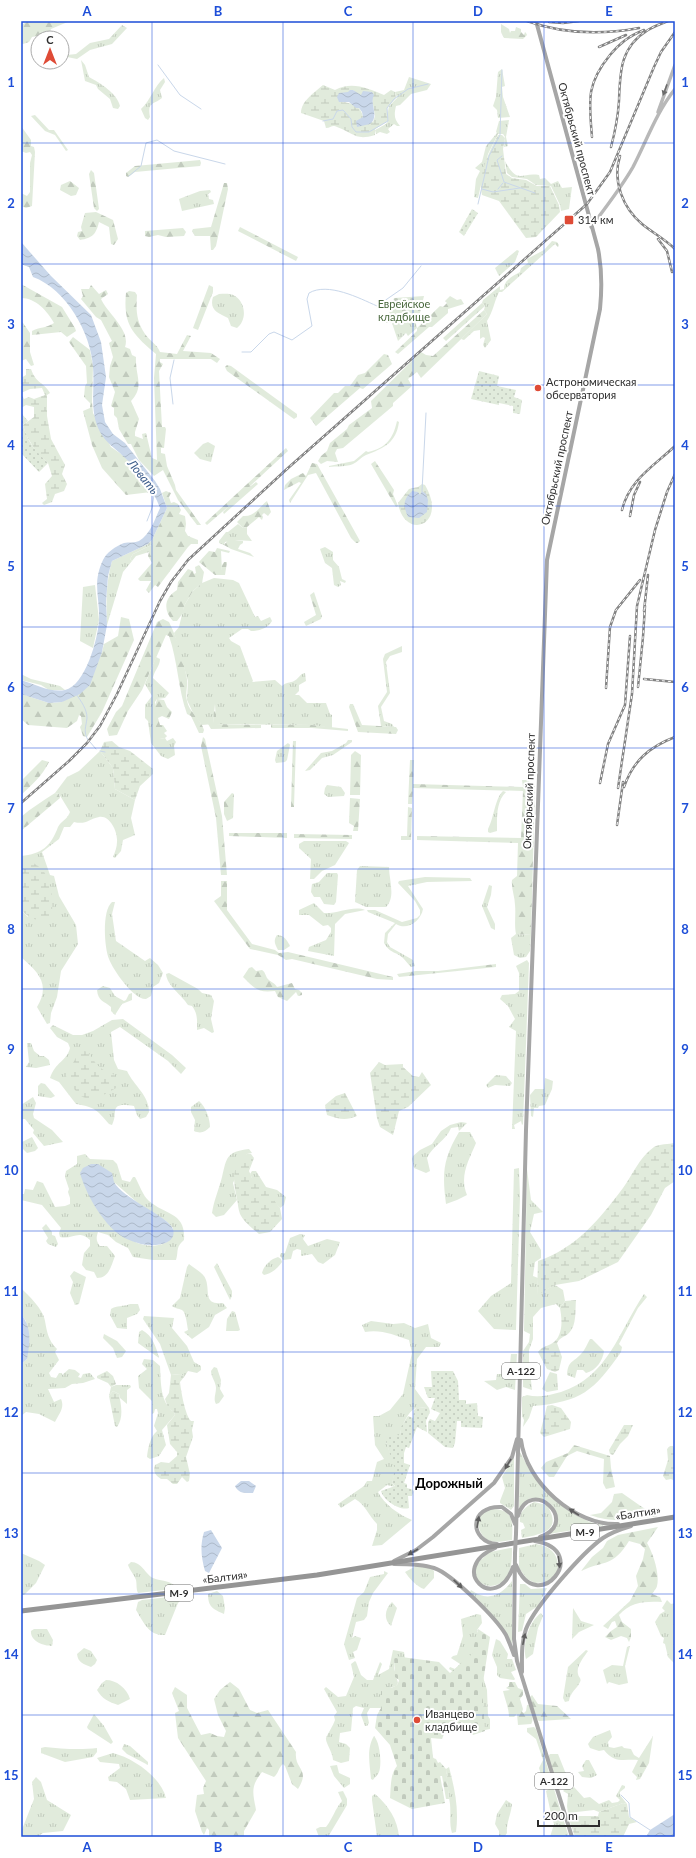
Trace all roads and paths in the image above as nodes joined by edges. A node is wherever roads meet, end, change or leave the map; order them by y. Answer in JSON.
{"nodes":[{"id":1,"x":536,"y":21,"type":"edge"},
{"id":2,"x":675,"y":65,"type":"edge"},
{"id":3,"x":675,"y":89,"type":"edge"},
{"id":4,"x":656,"y":117,"type":"junction"},
{"id":5,"x":591,"y":227,"type":"junction"},
{"id":6,"x":519,"y":1427,"type":"junction"},
{"id":7,"x":675,"y":1517,"type":"edge"},
{"id":8,"x":516,"y":1520,"type":"junction"},
{"id":9,"x":638,"y":1523,"type":"junction"},
{"id":10,"x":516,"y":1529,"type":"junction"},
{"id":11,"x":532,"y":1540,"type":"junction"},
{"id":12,"x":501,"y":1545,"type":"junction"},
{"id":13,"x":515,"y":1563,"type":"junction"},
{"id":14,"x":383,"y":1565,"type":"junction"},
{"id":15,"x":21,"y":1611,"type":"edge"},
{"id":16,"x":517,"y":1661,"type":"junction"},
{"id":17,"x":522,"y":1678,"type":"junction"},
{"id":18,"x":572,"y":1837,"type":"edge"}],
"edges":[{"from":1,"to":5,"type":"main road","name":"Октябрьский проспект"},
{"from":2,"to":4,"type":"main road","one_way":true},
{"from":3,"to":4,"type":"main road"},
{"from":4,"to":5,"type":"main road"},
{"from":5,"to":6,"type":"main road","name":"Октябрьский проспект","number":"А-122"},
{"from":6,"to":8,"type":"main road","number":"А-122"},
{"from":9,"to":6,"type":"main road","one_way":true},
{"from":6,"to":14,"type":"main road","one_way":true},
{"from":7,"to":9,"type":"highway","name":"«Балтия»","number":"М-9"},
{"from":8,"to":10,"type":"main road","number":"А-122"},
{"from":8,"to":11,"type":"main road"},
{"from":9,"to":11,"type":"highway","name":"«Балтия»","number":"М-9"},
{"from":17,"to":9,"type":"main road","one_way":true},
{"from":12,"to":10,"type":"main road","one_way":true},
{"from":10,"to":13,"type":"main road","number":"А-122","bridge":true},
{"from":11,"to":12,"type":"highway","number":"М-9"},
{"from":11,"to":13,"type":"main road","one_way":true},
{"from":12,"to":13,"type":"main road"},
{"from":12,"to":14,"type":"highway","number":"М-9"},
{"from":13,"to":16,"type":"main road","number":"А-122"},
{"from":14,"to":15,"type":"highway","name":"«Балтия»","number":"М-9"},
{"from":14,"to":16,"type":"main road","one_way":true},
{"from":16,"to":17,"type":"main road","number":"А-122"},
{"from":17,"to":18,"type":"main road","number":"А-122"}]}
